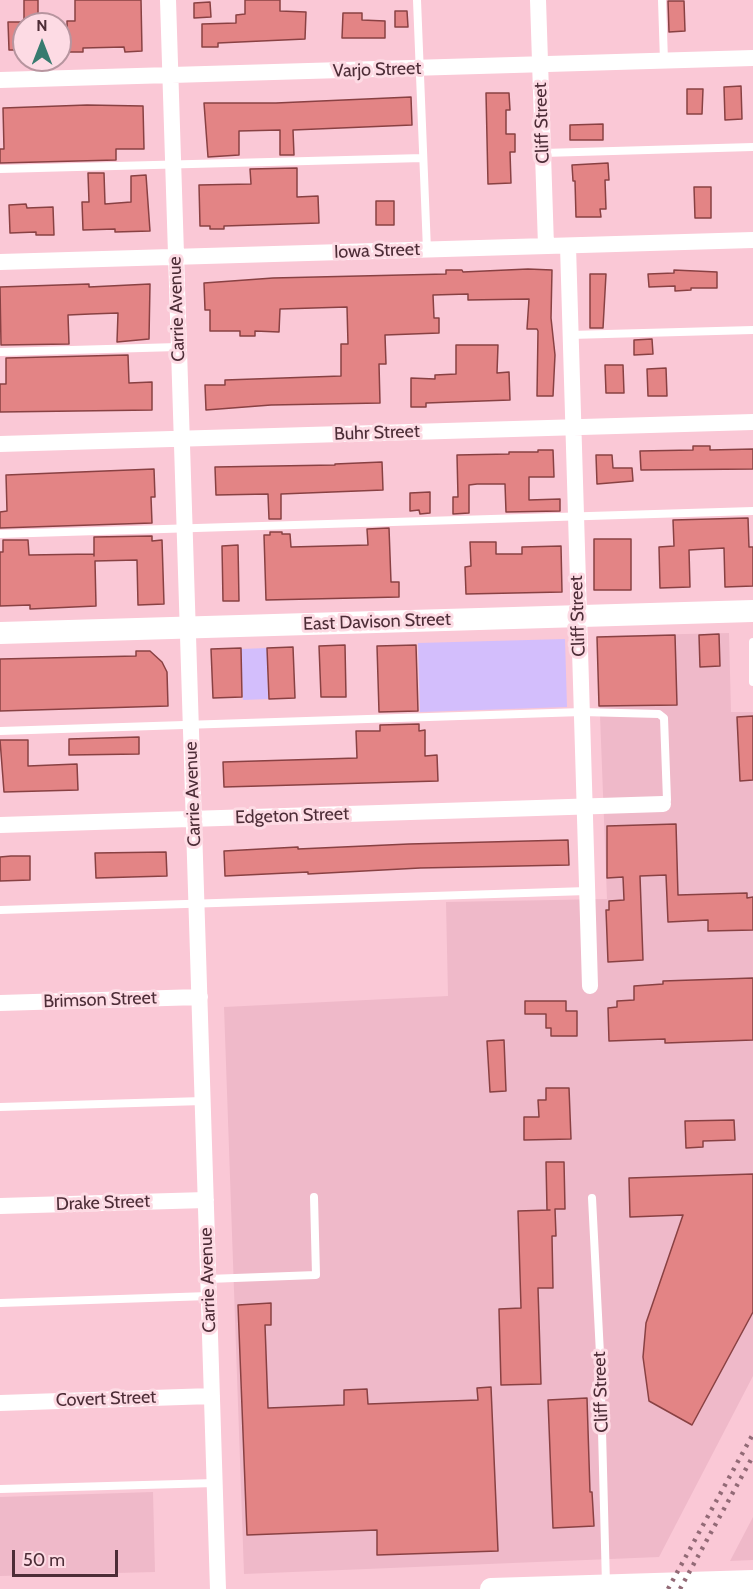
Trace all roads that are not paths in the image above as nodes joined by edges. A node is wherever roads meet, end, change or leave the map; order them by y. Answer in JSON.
{"nodes":[{"id":1,"x":168,"y":0,"type":"edge"},
{"id":2,"x":417,"y":0,"type":"edge"},
{"id":3,"x":538,"y":0,"type":"edge"},
{"id":4,"x":662,"y":0,"type":"edge"},
{"id":5,"x":753,"y":58,"type":"edge"},
{"id":6,"x":664,"y":61,"type":"junction"},
{"id":7,"x":540,"y":65,"type":"junction"},
{"id":8,"x":420,"y":68,"type":"junction"},
{"id":9,"x":170,"y":76,"type":"junction"},
{"id":10,"x":0,"y":80,"type":"edge"},
{"id":11,"x":753,"y":147,"type":"edge"},
{"id":12,"x":543,"y":153,"type":"junction"},
{"id":13,"x":423,"y":158,"type":"junction"},
{"id":14,"x":173,"y":164,"type":"junction"},
{"id":15,"x":0,"y":169,"type":"edge"},
{"id":16,"x":753,"y":240,"type":"edge"},
{"id":17,"x":546,"y":246,"type":"junction"},
{"id":18,"x":568,"y":246,"type":"junction"},
{"id":19,"x":427,"y":250,"type":"junction"},
{"id":20,"x":175,"y":257,"type":"junction"},
{"id":21,"x":0,"y":262,"type":"edge"},
{"id":22,"x":753,"y":330,"type":"edge"},
{"id":23,"x":570,"y":335,"type":"junction"},
{"id":24,"x":178,"y":347,"type":"junction"},
{"id":25,"x":0,"y":352,"type":"edge"},
{"id":26,"x":753,"y":422,"type":"edge"},
{"id":27,"x":573,"y":427,"type":"junction"},
{"id":28,"x":181,"y":439,"type":"junction"},
{"id":29,"x":0,"y":444,"type":"edge"},
{"id":30,"x":753,"y":511,"type":"edge"},
{"id":31,"x":576,"y":516,"type":"junction"},
{"id":32,"x":184,"y":528,"type":"junction"},
{"id":33,"x":0,"y":534,"type":"edge"},
{"id":34,"x":753,"y":611,"type":"edge"},
{"id":35,"x":578,"y":616,"type":"junction"},
{"id":36,"x":188,"y":627,"type":"junction"},
{"id":37,"x":0,"y":633,"type":"edge"},
{"id":38,"x":753,"y":642,"type":"edge"},
{"id":39,"x":753,"y":682,"type":"edge"},
{"id":40,"x":582,"y":712,"type":"junction"},
{"id":41,"x":191,"y":726,"type":"junction"},
{"id":42,"x":0,"y":731,"type":"edge"},
{"id":43,"x":663,"y":804,"type":"joint"},
{"id":44,"x":585,"y":807,"type":"junction"},
{"id":45,"x":194,"y":819,"type":"junction"},
{"id":46,"x":0,"y":825,"type":"edge"},
{"id":47,"x":587,"y":891,"type":"junction"},
{"id":48,"x":196,"y":904,"type":"junction"},
{"id":49,"x":0,"y":910,"type":"edge"},
{"id":50,"x":590,"y":986,"type":"dead end"},
{"id":51,"x":200,"y":997,"type":"junction"},
{"id":52,"x":0,"y":1004,"type":"edge"},
{"id":53,"x":203,"y":1101,"type":"junction"},
{"id":54,"x":0,"y":1107,"type":"edge"},
{"id":55,"x":314,"y":1197,"type":"dead end"},
{"id":56,"x":592,"y":1198,"type":"dead end"},
{"id":57,"x":206,"y":1200,"type":"junction"},
{"id":58,"x":0,"y":1206,"type":"edge"},
{"id":59,"x":208,"y":1287,"type":"junction"},
{"id":60,"x":0,"y":1303,"type":"edge"},
{"id":61,"x":212,"y":1396,"type":"junction"},
{"id":62,"x":0,"y":1403,"type":"edge"},
{"id":63,"x":215,"y":1483,"type":"junction"},
{"id":64,"x":0,"y":1489,"type":"edge"},
{"id":65,"x":753,"y":1581,"type":"edge"},
{"id":66,"x":606,"y":1585,"type":"junction"},
{"id":67,"x":727,"y":1585,"type":"edge"},
{"id":68,"x":218,"y":1589,"type":"edge"},
{"id":69,"x":491,"y":1589,"type":"edge"}],
"edges":[{"from":1,"to":9,"type":"street","name":"Carrie Avenue"},
{"from":2,"to":8,"type":"lane"},
{"from":3,"to":7,"type":"street","name":"Cliff Street"},
{"from":4,"to":6,"type":"lane"},
{"from":5,"to":6,"type":"street","name":"Varjo Street"},
{"from":6,"to":7,"type":"street","name":"Varjo Street"},
{"from":7,"to":8,"type":"street","name":"Varjo Street"},
{"from":7,"to":12,"type":"street","name":"Cliff Street"},
{"from":8,"to":9,"type":"street","name":"Varjo Street"},
{"from":8,"to":13,"type":"lane"},
{"from":9,"to":10,"type":"street","name":"Varjo Street"},
{"from":9,"to":14,"type":"street","name":"Carrie Avenue"},
{"from":11,"to":12,"type":"lane"},
{"from":12,"to":17,"type":"street","name":"Cliff Street"},
{"from":13,"to":14,"type":"lane"},
{"from":13,"to":19,"type":"lane"},
{"from":14,"to":15,"type":"lane"},
{"from":14,"to":20,"type":"street","name":"Carrie Avenue"},
{"from":16,"to":18,"type":"street","name":"Iowa Street"},
{"from":17,"to":18,"type":"street","name":"Iowa Street"},
{"from":17,"to":19,"type":"street","name":"Iowa Street"},
{"from":18,"to":23,"type":"street","name":"Cliff Street"},
{"from":19,"to":20,"type":"street","name":"Iowa Street"},
{"from":20,"to":21,"type":"street","name":"Iowa Street"},
{"from":20,"to":24,"type":"street","name":"Carrie Avenue"},
{"from":22,"to":23,"type":"lane"},
{"from":23,"to":27,"type":"street","name":"Cliff Street"},
{"from":24,"to":25,"type":"lane"},
{"from":24,"to":28,"type":"street","name":"Carrie Avenue"},
{"from":26,"to":27,"type":"street","name":"Buhr Street"},
{"from":27,"to":28,"type":"street","name":"Buhr Street"},
{"from":27,"to":31,"type":"street","name":"Cliff Street"},
{"from":28,"to":29,"type":"street","name":"Buhr Street"},
{"from":28,"to":32,"type":"street","name":"Carrie Avenue"},
{"from":30,"to":31,"type":"lane"},
{"from":31,"to":32,"type":"lane"},
{"from":31,"to":35,"type":"street","name":"Cliff Street"},
{"from":32,"to":33,"type":"lane"},
{"from":32,"to":36,"type":"street","name":"Carrie Avenue"},
{"from":34,"to":35,"type":"main road","name":"East Davison Street"},
{"from":35,"to":36,"type":"main road","name":"East Davison Street"},
{"from":35,"to":40,"type":"street","name":"Cliff Street"},
{"from":36,"to":37,"type":"main road","name":"East Davison Street"},
{"from":36,"to":41,"type":"street","name":"Carrie Avenue"},
{"from":38,"to":39,"type":"lane"},
{"from":40,"to":41,"type":"lane"},
{"from":40,"to":43,"type":"lane"},
{"from":40,"to":44,"type":"street","name":"Cliff Street"},
{"from":41,"to":42,"type":"lane"},
{"from":41,"to":45,"type":"street","name":"Carrie Avenue"},
{"from":43,"to":44,"type":"street","name":"Edgeton Street"},
{"from":44,"to":45,"type":"street","name":"Edgeton Street"},
{"from":44,"to":47,"type":"street","name":"Cliff Street"},
{"from":45,"to":46,"type":"street","name":"Edgeton Street"},
{"from":45,"to":48,"type":"street","name":"Carrie Avenue"},
{"from":47,"to":48,"type":"lane"},
{"from":47,"to":50,"type":"street","name":"Cliff Street"},
{"from":48,"to":49,"type":"lane"},
{"from":48,"to":51,"type":"street","name":"Carrie Avenue"},
{"from":51,"to":52,"type":"street","name":"Brimson Street"},
{"from":51,"to":53,"type":"street","name":"Carrie Avenue"},
{"from":53,"to":54,"type":"lane"},
{"from":53,"to":57,"type":"street","name":"Carrie Avenue"},
{"from":55,"to":59,"type":"lane"},
{"from":56,"to":66,"type":"lane","name":"Cliff Street"},
{"from":57,"to":58,"type":"street","name":"Drake Street"},
{"from":57,"to":59,"type":"street","name":"Carrie Avenue"},
{"from":59,"to":60,"type":"lane"},
{"from":59,"to":61,"type":"street","name":"Carrie Avenue"},
{"from":61,"to":62,"type":"street","name":"Covert Street"},
{"from":61,"to":63,"type":"street","name":"Carrie Avenue"},
{"from":63,"to":64,"type":"lane"},
{"from":63,"to":68,"type":"street","name":"Carrie Avenue"},
{"from":65,"to":67,"type":"main road"},
{"from":66,"to":67,"type":"main road"},
{"from":66,"to":69,"type":"main road"}]}
